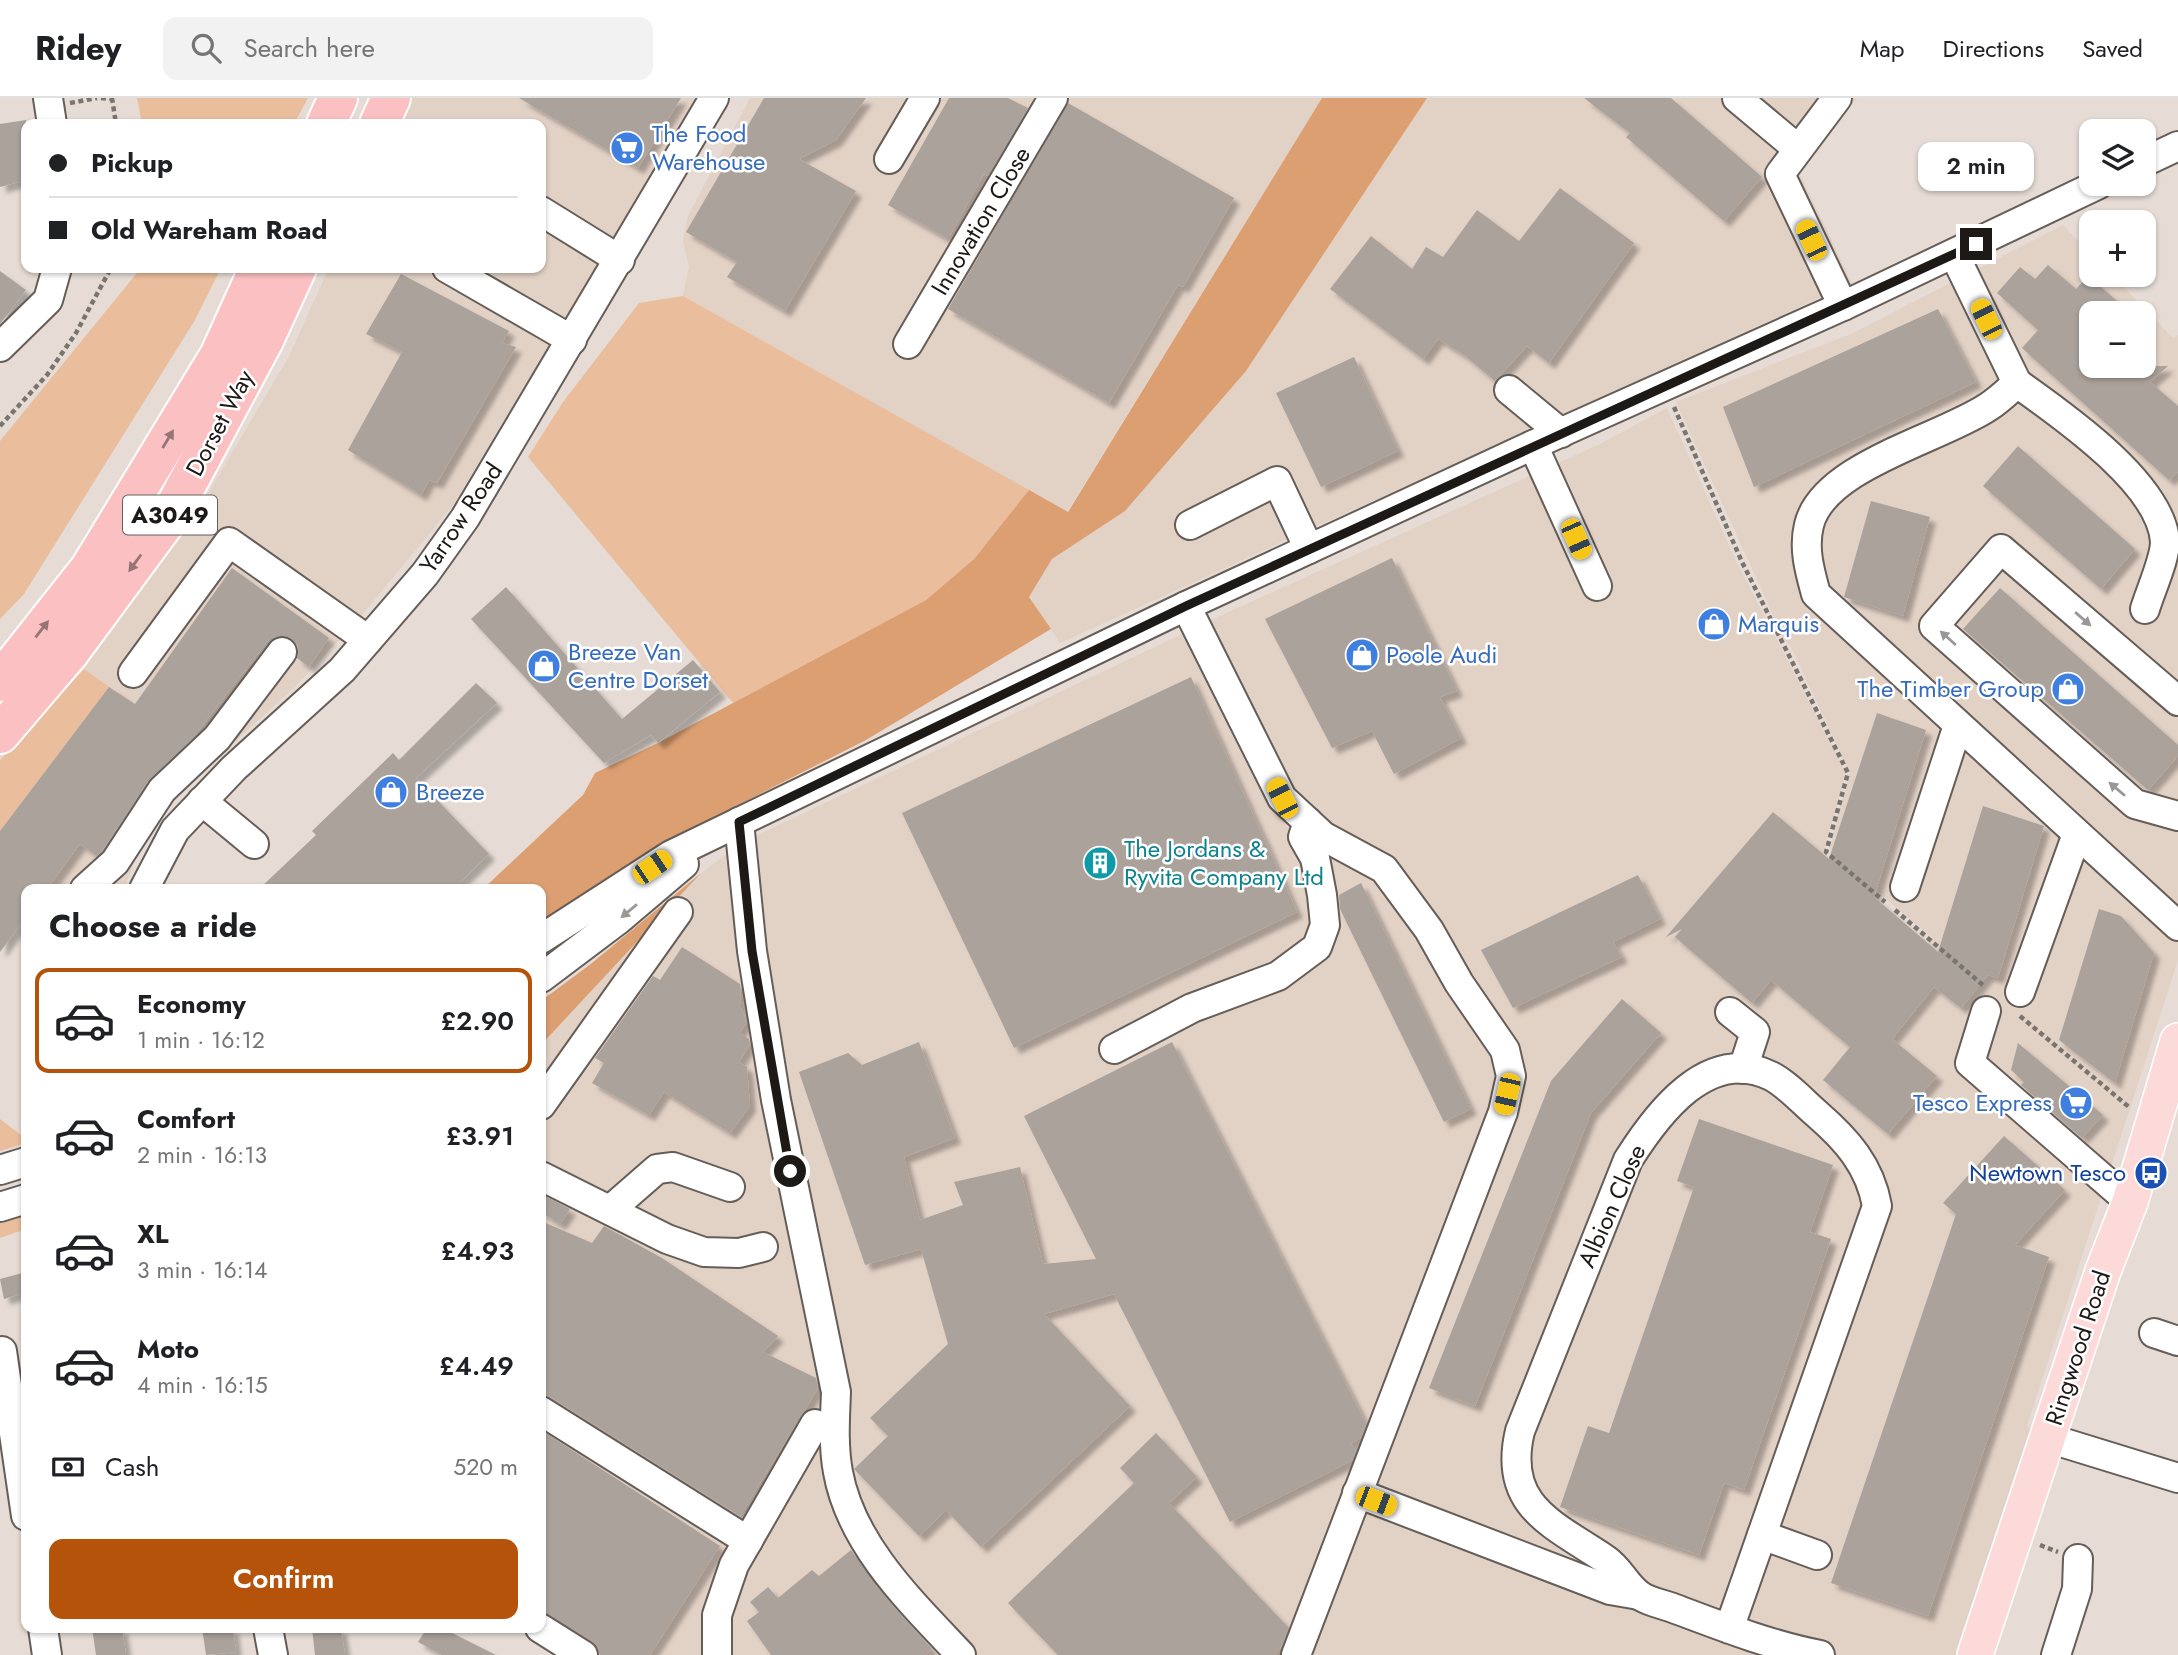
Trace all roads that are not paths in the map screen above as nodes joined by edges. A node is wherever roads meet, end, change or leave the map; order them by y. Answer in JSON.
{"nodes":[{"id":1,"x":48,"y":98,"type":"edge"},
{"id":2,"x":338,"y":98,"type":"edge"},
{"id":3,"x":373,"y":98,"type":"edge"},
{"id":4,"x":391,"y":98,"type":"edge"},
{"id":5,"x":714,"y":98,"type":"edge"},
{"id":6,"x":925,"y":98,"type":"edge"},
{"id":7,"x":1053,"y":98,"type":"edge"},
{"id":8,"x":1737,"y":98,"type":"edge"},
{"id":9,"x":1837,"y":98,"type":"edge"},
{"id":10,"x":51,"y":119,"type":"edge"},
{"id":11,"x":328,"y":119,"type":"edge"},
{"id":12,"x":364,"y":119,"type":"edge"},
{"id":13,"x":381,"y":119,"type":"edge"},
{"id":14,"x":2178,"y":146,"type":"edge"},
{"id":15,"x":1798,"y":149,"type":"junction"},
{"id":16,"x":2156,"y":156,"type":"edge"},
{"id":17,"x":889,"y":159,"type":"dead end"},
{"id":18,"x":2079,"y":194,"type":"edge"},
{"id":19,"x":546,"y":214,"type":"edge"},
{"id":20,"x":1954,"y":254,"type":"junction"},
{"id":21,"x":620,"y":260,"type":"junction"},
{"id":22,"x":56,"y":273,"type":"edge"},
{"id":23,"x":257,"y":273,"type":"edge"},
{"id":24,"x":295,"y":273,"type":"edge"},
{"id":25,"x":310,"y":273,"type":"edge"},
{"id":26,"x":456,"y":273,"type":"edge"},
{"id":27,"x":1843,"y":306,"type":"junction"},
{"id":28,"x":572,"y":340,"type":"junction"},
{"id":29,"x":908,"y":344,"type":"dead end"},
{"id":30,"x":0,"y":347,"type":"edge"},
{"id":31,"x":247,"y":372,"type":"junction"},
{"id":32,"x":2017,"y":383,"type":"junction"},
{"id":33,"x":1509,"y":390,"type":"dead end"},
{"id":34,"x":1561,"y":433,"type":"junction"},
{"id":35,"x":1533,"y":445,"type":"junction"},
{"id":36,"x":1190,"y":525,"type":"dead end"},
{"id":37,"x":1309,"y":549,"type":"junction"},
{"id":38,"x":1597,"y":586,"type":"dead end"},
{"id":39,"x":1186,"y":606,"type":"junction"},
{"id":40,"x":2145,"y":609,"type":"dead end"},
{"id":41,"x":368,"y":640,"type":"junction"},
{"id":42,"x":282,"y":652,"type":"dead end"},
{"id":43,"x":133,"y":673,"type":"dead end"},
{"id":44,"x":0,"y":682,"type":"edge"},
{"id":45,"x":2178,"y":701,"type":"edge"},
{"id":46,"x":1958,"y":725,"type":"junction"},
{"id":47,"x":0,"y":734,"type":"edge"},
{"id":48,"x":202,"y":801,"type":"junction"},
{"id":49,"x":2178,"y":816,"type":"edge"},
{"id":50,"x":1308,"y":822,"type":"junction"},
{"id":51,"x":728,"y":828,"type":"junction"},
{"id":52,"x":2077,"y":834,"type":"junction"},
{"id":53,"x":254,"y":844,"type":"dead end"},
{"id":54,"x":91,"y":884,"type":"edge"},
{"id":55,"x":147,"y":884,"type":"edge"},
{"id":56,"x":1905,"y":887,"type":"dead end"},
{"id":57,"x":678,"y":912,"type":"dead end"},
{"id":58,"x":2178,"y":926,"type":"edge"},
{"id":59,"x":546,"y":936,"type":"edge"},
{"id":60,"x":546,"y":974,"type":"edge"},
{"id":61,"x":1986,"y":1000,"type":"road end"},
{"id":62,"x":2019,"y":1003,"type":"road end"},
{"id":63,"x":1730,"y":1012,"type":"dead end"},
{"id":64,"x":2178,"y":1041,"type":"edge"},
{"id":65,"x":1114,"y":1049,"type":"dead end"},
{"id":66,"x":1743,"y":1069,"type":"junction"},
{"id":67,"x":546,"y":1098,"type":"edge"},
{"id":68,"x":21,"y":1164,"type":"edge"},
{"id":69,"x":0,"y":1170,"type":"edge"},
{"id":70,"x":546,"y":1178,"type":"edge"},
{"id":71,"x":730,"y":1187,"type":"dead end"},
{"id":72,"x":21,"y":1201,"type":"edge"},
{"id":73,"x":2130,"y":1202,"type":"junction"},
{"id":74,"x":0,"y":1207,"type":"edge"},
{"id":75,"x":610,"y":1210,"type":"junction"},
{"id":76,"x":763,"y":1248,"type":"dead end"},
{"id":77,"x":9,"y":1348,"type":"edge"},
{"id":78,"x":546,"y":1414,"type":"edge"},
{"id":79,"x":815,"y":1424,"type":"dead end"},
{"id":80,"x":2048,"y":1438,"type":"junction"},
{"id":81,"x":21,"y":1467,"type":"edge"},
{"id":82,"x":2178,"y":1478,"type":"edge"},
{"id":83,"x":1357,"y":1493,"type":"junction"},
{"id":84,"x":1762,"y":1535,"type":"junction"},
{"id":85,"x":748,"y":1541,"type":"junction"},
{"id":86,"x":1817,"y":1555,"type":"dead end"},
{"id":87,"x":2078,"y":1559,"type":"road end"},
{"id":88,"x":1639,"y":1595,"type":"junction"},
{"id":89,"x":1729,"y":1629,"type":"junction"},
{"id":90,"x":546,"y":1632,"type":"edge"},
{"id":91,"x":44,"y":1633,"type":"edge"},
{"id":92,"x":269,"y":1633,"type":"edge"},
{"id":93,"x":1758,"y":1647,"type":"edge"},
{"id":94,"x":47,"y":1655,"type":"edge"},
{"id":95,"x":273,"y":1655,"type":"edge"},
{"id":96,"x":583,"y":1655,"type":"edge"},
{"id":97,"x":718,"y":1655,"type":"edge"},
{"id":98,"x":961,"y":1655,"type":"edge"},
{"id":99,"x":1296,"y":1655,"type":"edge"},
{"id":100,"x":1820,"y":1655,"type":"edge"},
{"id":101,"x":1975,"y":1655,"type":"edge"},
{"id":102,"x":2056,"y":1655,"type":"edge"}],
"edges":[{"from":1,"to":10,"type":"street"},
{"from":2,"to":11,"type":"highway"},
{"from":3,"to":12,"type":"highway"},
{"from":4,"to":13,"type":"highway"},
{"from":5,"to":21,"type":"street","name":"Yarrow Road"},
{"from":6,"to":17,"type":"street"},
{"from":7,"to":29,"type":"street","name":"Innovation Close"},
{"from":8,"to":15,"type":"street"},
{"from":9,"to":15,"type":"street"},
{"from":14,"to":16,"type":"street"},
{"from":15,"to":27,"type":"street"},
{"from":18,"to":20,"type":"street"},
{"from":19,"to":21,"type":"street"},
{"from":20,"to":27,"type":"street"},
{"from":20,"to":32,"type":"street"},
{"from":21,"to":28,"type":"street","name":"Yarrow Road"},
{"from":22,"to":30,"type":"street"},
{"from":44,"to":23,"type":"highway","name":"Dorset Way","number":"A3049","one_way":true},
{"from":24,"to":31,"type":"highway","name":"Dorset Way","number":"A3049"},
{"from":25,"to":31,"type":"highway"},
{"from":26,"to":28,"type":"street"},
{"from":27,"to":34,"type":"street"},
{"from":28,"to":41,"type":"street","name":"Yarrow Road"},
{"from":31,"to":47,"type":"highway","name":"Dorset Way","number":"A3049","one_way":true},
{"from":32,"to":40,"type":"street"},
{"from":32,"to":46,"type":"street"},
{"from":33,"to":34,"type":"street"},
{"from":34,"to":35,"type":"street"},
{"from":35,"to":37,"type":"street"},
{"from":35,"to":38,"type":"street"},
{"from":36,"to":37,"type":"street"},
{"from":37,"to":39,"type":"street"},
{"from":39,"to":50,"type":"street"},
{"from":39,"to":51,"type":"street"},
{"from":41,"to":43,"type":"street"},
{"from":41,"to":48,"type":"street","name":"Yarrow Road"},
{"from":42,"to":54,"type":"street"},
{"from":49,"to":45,"type":"street","one_way":true},
{"from":46,"to":52,"type":"street"},
{"from":46,"to":56,"type":"street"},
{"from":48,"to":53,"type":"street"},
{"from":48,"to":55,"type":"street","name":"Yarrow Road"},
{"from":50,"to":65,"type":"street"},
{"from":50,"to":83,"type":"street"},
{"from":51,"to":59,"type":"street"},
{"from":51,"to":60,"type":"street","one_way":true},
{"from":51,"to":98,"type":"street"},
{"from":52,"to":58,"type":"street"},
{"from":52,"to":62,"type":"street"},
{"from":57,"to":67,"type":"street"},
{"from":61,"to":73,"type":"street"},
{"from":63,"to":66,"type":"street"},
{"from":64,"to":73,"type":"main road","name":"Ringwood Road"},
{"from":66,"to":84,"type":"street","name":"Albion Close"},
{"from":66,"to":88,"type":"street","name":"Albion Close"},
{"from":68,"to":69,"type":"street"},
{"from":70,"to":75,"type":"street"},
{"from":71,"to":75,"type":"street"},
{"from":72,"to":74,"type":"street"},
{"from":73,"to":80,"type":"main road","name":"Ringwood Road"},
{"from":75,"to":76,"type":"street"},
{"from":77,"to":81,"type":"street"},
{"from":78,"to":85,"type":"street"},
{"from":79,"to":85,"type":"street"},
{"from":80,"to":82,"type":"street"},
{"from":80,"to":101,"type":"main road","name":"Ringwood Road"},
{"from":83,"to":88,"type":"street"},
{"from":83,"to":99,"type":"street"},
{"from":84,"to":86,"type":"street"},
{"from":84,"to":89,"type":"street","name":"Albion Close"},
{"from":85,"to":97,"type":"street"},
{"from":87,"to":102,"type":"street"},
{"from":88,"to":89,"type":"street"},
{"from":89,"to":93,"type":"street"},
{"from":90,"to":96,"type":"street"},
{"from":91,"to":94,"type":"street"},
{"from":92,"to":95,"type":"street"},
{"from":93,"to":100,"type":"street"}]}
